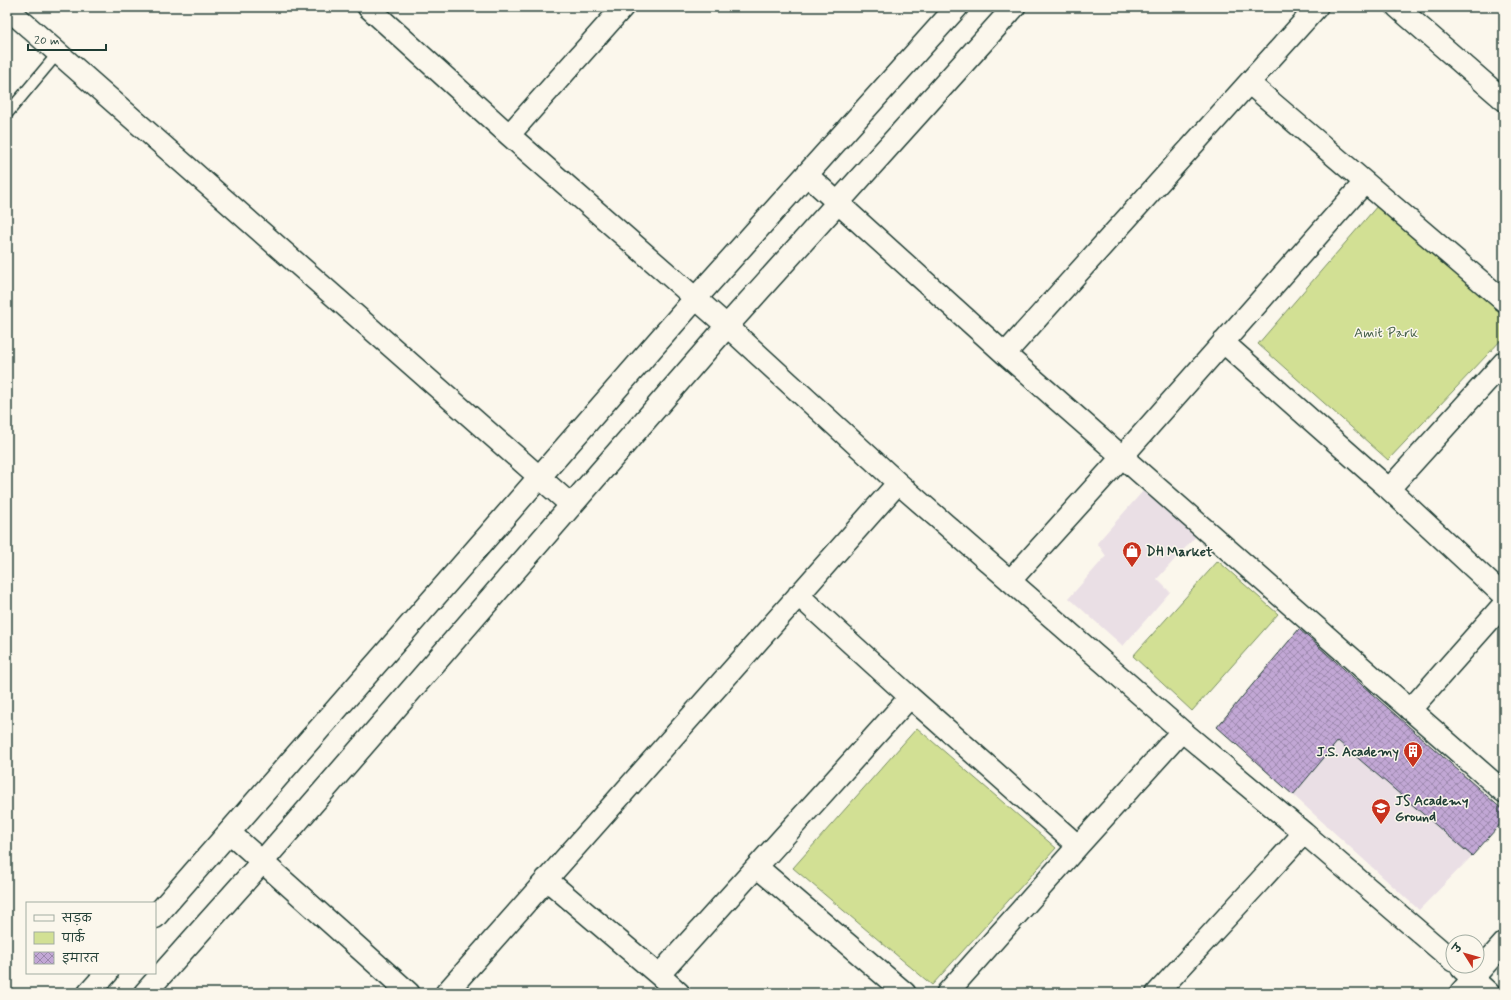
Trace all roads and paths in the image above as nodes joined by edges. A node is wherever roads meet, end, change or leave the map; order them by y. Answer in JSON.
{"nodes":[{"id":1,"x":368,"y":7,"type":"edge"},
{"id":2,"x":623,"y":7,"type":"edge"},
{"id":3,"x":957,"y":7,"type":"edge"},
{"id":4,"x":1014,"y":7,"type":"edge"},
{"id":5,"x":1317,"y":7,"type":"edge"},
{"id":6,"x":1397,"y":7,"type":"edge"},
{"id":7,"x":7,"y":8,"type":"edge"},
{"id":8,"x":58,"y":53,"type":"junction"},
{"id":9,"x":1248,"y":83,"type":"junction"},
{"id":10,"x":1504,"y":100,"type":"edge"},
{"id":11,"x":7,"y":114,"type":"edge"},
{"id":12,"x":509,"y":135,"type":"junction"},
{"id":13,"x":807,"y":175,"type":"junction"},
{"id":14,"x":1365,"y":182,"type":"junction"},
{"id":15,"x":838,"y":203,"type":"junction"},
{"id":16,"x":695,"y":299,"type":"junction"},
{"id":17,"x":1504,"y":301,"type":"edge"},
{"id":18,"x":727,"y":326,"type":"junction"},
{"id":19,"x":1223,"y":342,"type":"junction"},
{"id":20,"x":1005,"y":354,"type":"junction"},
{"id":21,"x":1504,"y":362,"type":"edge"},
{"id":22,"x":1121,"y":458,"type":"junction"},
{"id":23,"x":539,"y":476,"type":"junction"},
{"id":24,"x":898,"y":483,"type":"junction"},
{"id":25,"x":1389,"y":489,"type":"junction"},
{"id":26,"x":571,"y":505,"type":"junction"},
{"id":27,"x":1010,"y":581,"type":"junction"},
{"id":28,"x":798,"y":595,"type":"junction"},
{"id":29,"x":1504,"y":596,"type":"edge"},
{"id":30,"x":1504,"y":604,"type":"edge"},
{"id":31,"x":910,"y":697,"type":"junction"},
{"id":32,"x":1410,"y":710,"type":"junction"},
{"id":33,"x":1182,"y":731,"type":"junction"},
{"id":34,"x":1504,"y":792,"type":"edge"},
{"id":35,"x":229,"y":832,"type":"junction"},
{"id":36,"x":1304,"y":833,"type":"junction"},
{"id":37,"x":1078,"y":846,"type":"junction"},
{"id":38,"x":262,"y":862,"type":"junction"},
{"id":39,"x":757,"y":868,"type":"junction"},
{"id":40,"x":546,"y":879,"type":"junction"},
{"id":41,"x":156,"y":916,"type":"edge"},
{"id":42,"x":1504,"y":943,"type":"edge"},
{"id":43,"x":1445,"y":954,"type":"edge"},
{"id":44,"x":106,"y":974,"type":"edge"},
{"id":45,"x":659,"y":975,"type":"junction"},
{"id":46,"x":1464,"y":979,"type":"edge"},
{"id":47,"x":404,"y":991,"type":"edge"},
{"id":48,"x":89,"y":993,"type":"edge"},
{"id":49,"x":145,"y":993,"type":"edge"},
{"id":50,"x":446,"y":993,"type":"edge"},
{"id":51,"x":679,"y":993,"type":"edge"},
{"id":52,"x":905,"y":993,"type":"edge"},
{"id":53,"x":947,"y":993,"type":"edge"},
{"id":54,"x":1157,"y":993,"type":"edge"},
{"id":55,"x":1489,"y":993,"type":"edge"}],
"edges":[{"from":1,"to":12,"type":"street"},
{"from":2,"to":12,"type":"street"},
{"from":3,"to":13,"type":"street"},
{"from":4,"to":15,"type":"street"},
{"from":5,"to":9,"type":"street"},
{"from":6,"to":10,"type":"street"},
{"from":7,"to":8,"type":"street"},
{"from":8,"to":11,"type":"lane"},
{"from":8,"to":23,"type":"street"},
{"from":9,"to":14,"type":"street"},
{"from":9,"to":20,"type":"street"},
{"from":12,"to":16,"type":"street"},
{"from":13,"to":15,"type":"street"},
{"from":13,"to":16,"type":"street"},
{"from":14,"to":17,"type":"street"},
{"from":14,"to":19,"type":"street"},
{"from":15,"to":18,"type":"street"},
{"from":15,"to":20,"type":"street"},
{"from":16,"to":18,"type":"street"},
{"from":16,"to":23,"type":"street"},
{"from":18,"to":24,"type":"street"},
{"from":18,"to":26,"type":"street"},
{"from":19,"to":22,"type":"street"},
{"from":19,"to":25,"type":"street"},
{"from":20,"to":22,"type":"street"},
{"from":21,"to":25,"type":"street"},
{"from":22,"to":27,"type":"street"},
{"from":22,"to":32,"type":"street"},
{"from":23,"to":26,"type":"street"},
{"from":23,"to":35,"type":"street"},
{"from":24,"to":27,"type":"street"},
{"from":24,"to":28,"type":"street"},
{"from":25,"to":29,"type":"street"},
{"from":26,"to":38,"type":"street"},
{"from":27,"to":33,"type":"street"},
{"from":28,"to":31,"type":"street"},
{"from":28,"to":40,"type":"street"},
{"from":30,"to":32,"type":"street"},
{"from":31,"to":37,"type":"street"},
{"from":31,"to":39,"type":"street"},
{"from":32,"to":34,"type":"street"},
{"from":33,"to":36,"type":"street"},
{"from":33,"to":37,"type":"street"},
{"from":35,"to":38,"type":"street"},
{"from":35,"to":41,"type":"street"},
{"from":36,"to":43,"type":"street"},
{"from":36,"to":54,"type":"street"},
{"from":37,"to":53,"type":"street"},
{"from":38,"to":47,"type":"street"},
{"from":38,"to":49,"type":"street"},
{"from":39,"to":45,"type":"street"},
{"from":39,"to":52,"type":"street"},
{"from":40,"to":45,"type":"street"},
{"from":40,"to":50,"type":"street"},
{"from":42,"to":46,"type":"street"},
{"from":44,"to":48,"type":"street"},
{"from":45,"to":51,"type":"street"},
{"from":46,"to":55,"type":"street"}]}
